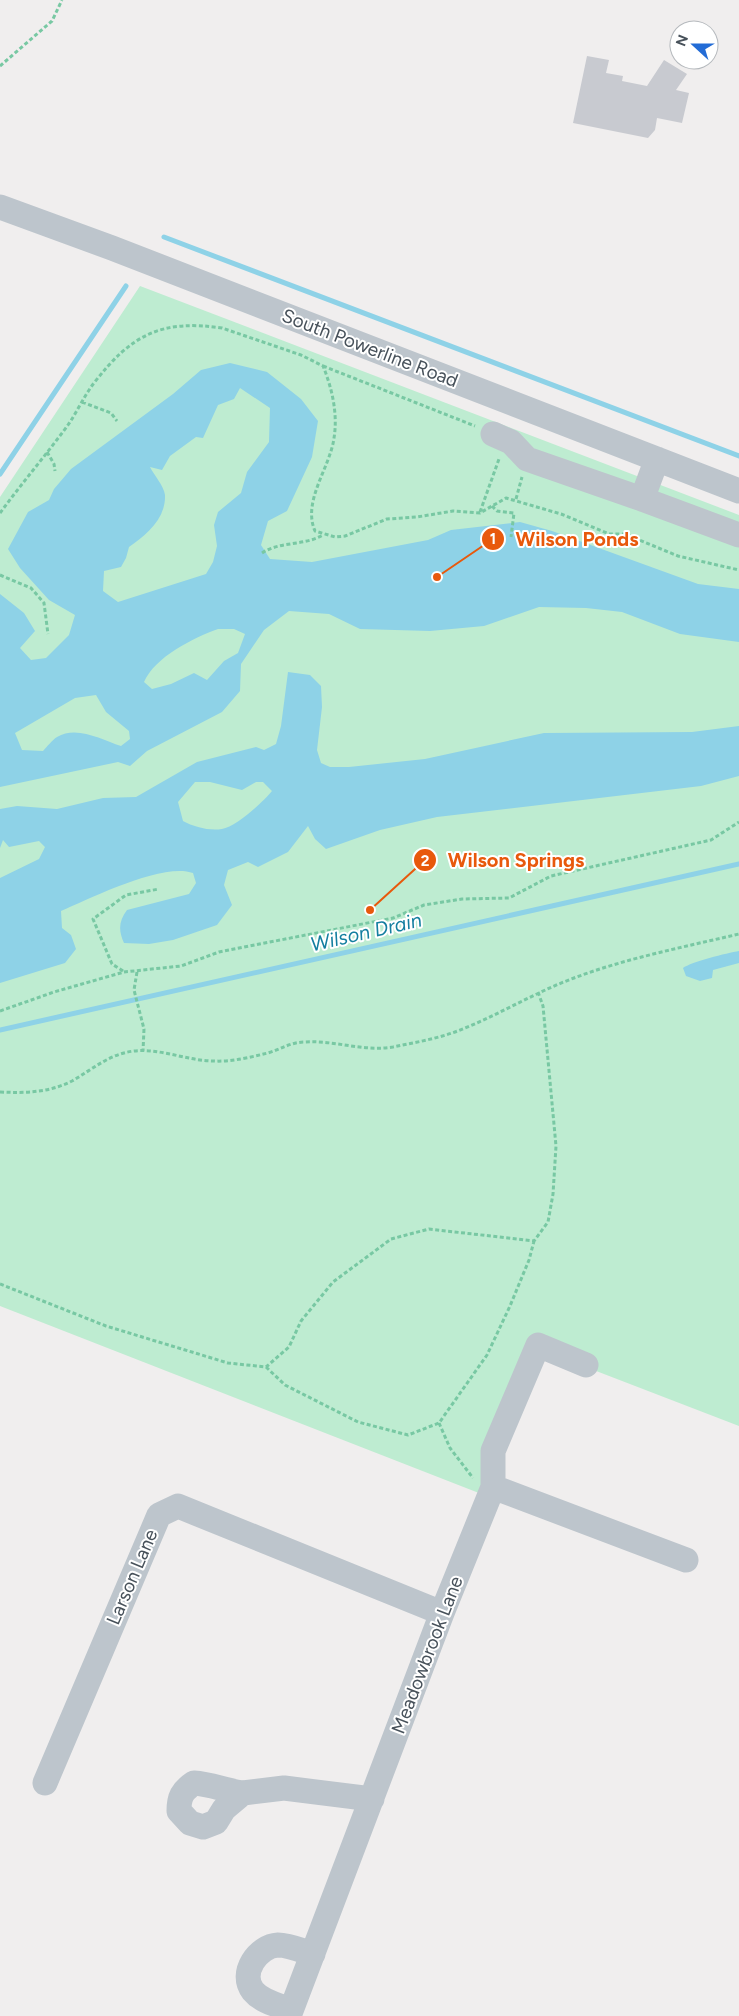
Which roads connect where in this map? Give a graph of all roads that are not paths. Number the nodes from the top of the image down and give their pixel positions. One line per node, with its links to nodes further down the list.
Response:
1 (0, 207): 3 (street, South Powerline Road)
2 (493, 434): 5 (street)
3 (657, 459): 4 (street, South Powerline Road); 5 (street)
4 (739, 491)
5 (642, 499): 6 (street)
6 (739, 535)
7 (586, 1364): 8 (street)
8 (490, 1493): 9 (street); 10 (street, Meadowbrook Lane)
9 (686, 1560)
10 (442, 1613): 11 (street, Larson Lane); 13 (street, Meadowbrook Lane)
11 (45, 1783)
12 (243, 1793): 13 (street)
13 (372, 1799): 14 (street, Meadowbrook Lane)
14 (313, 1954): 15 (street, Meadowbrook Lane); 15 (street)
15 (290, 2013)

